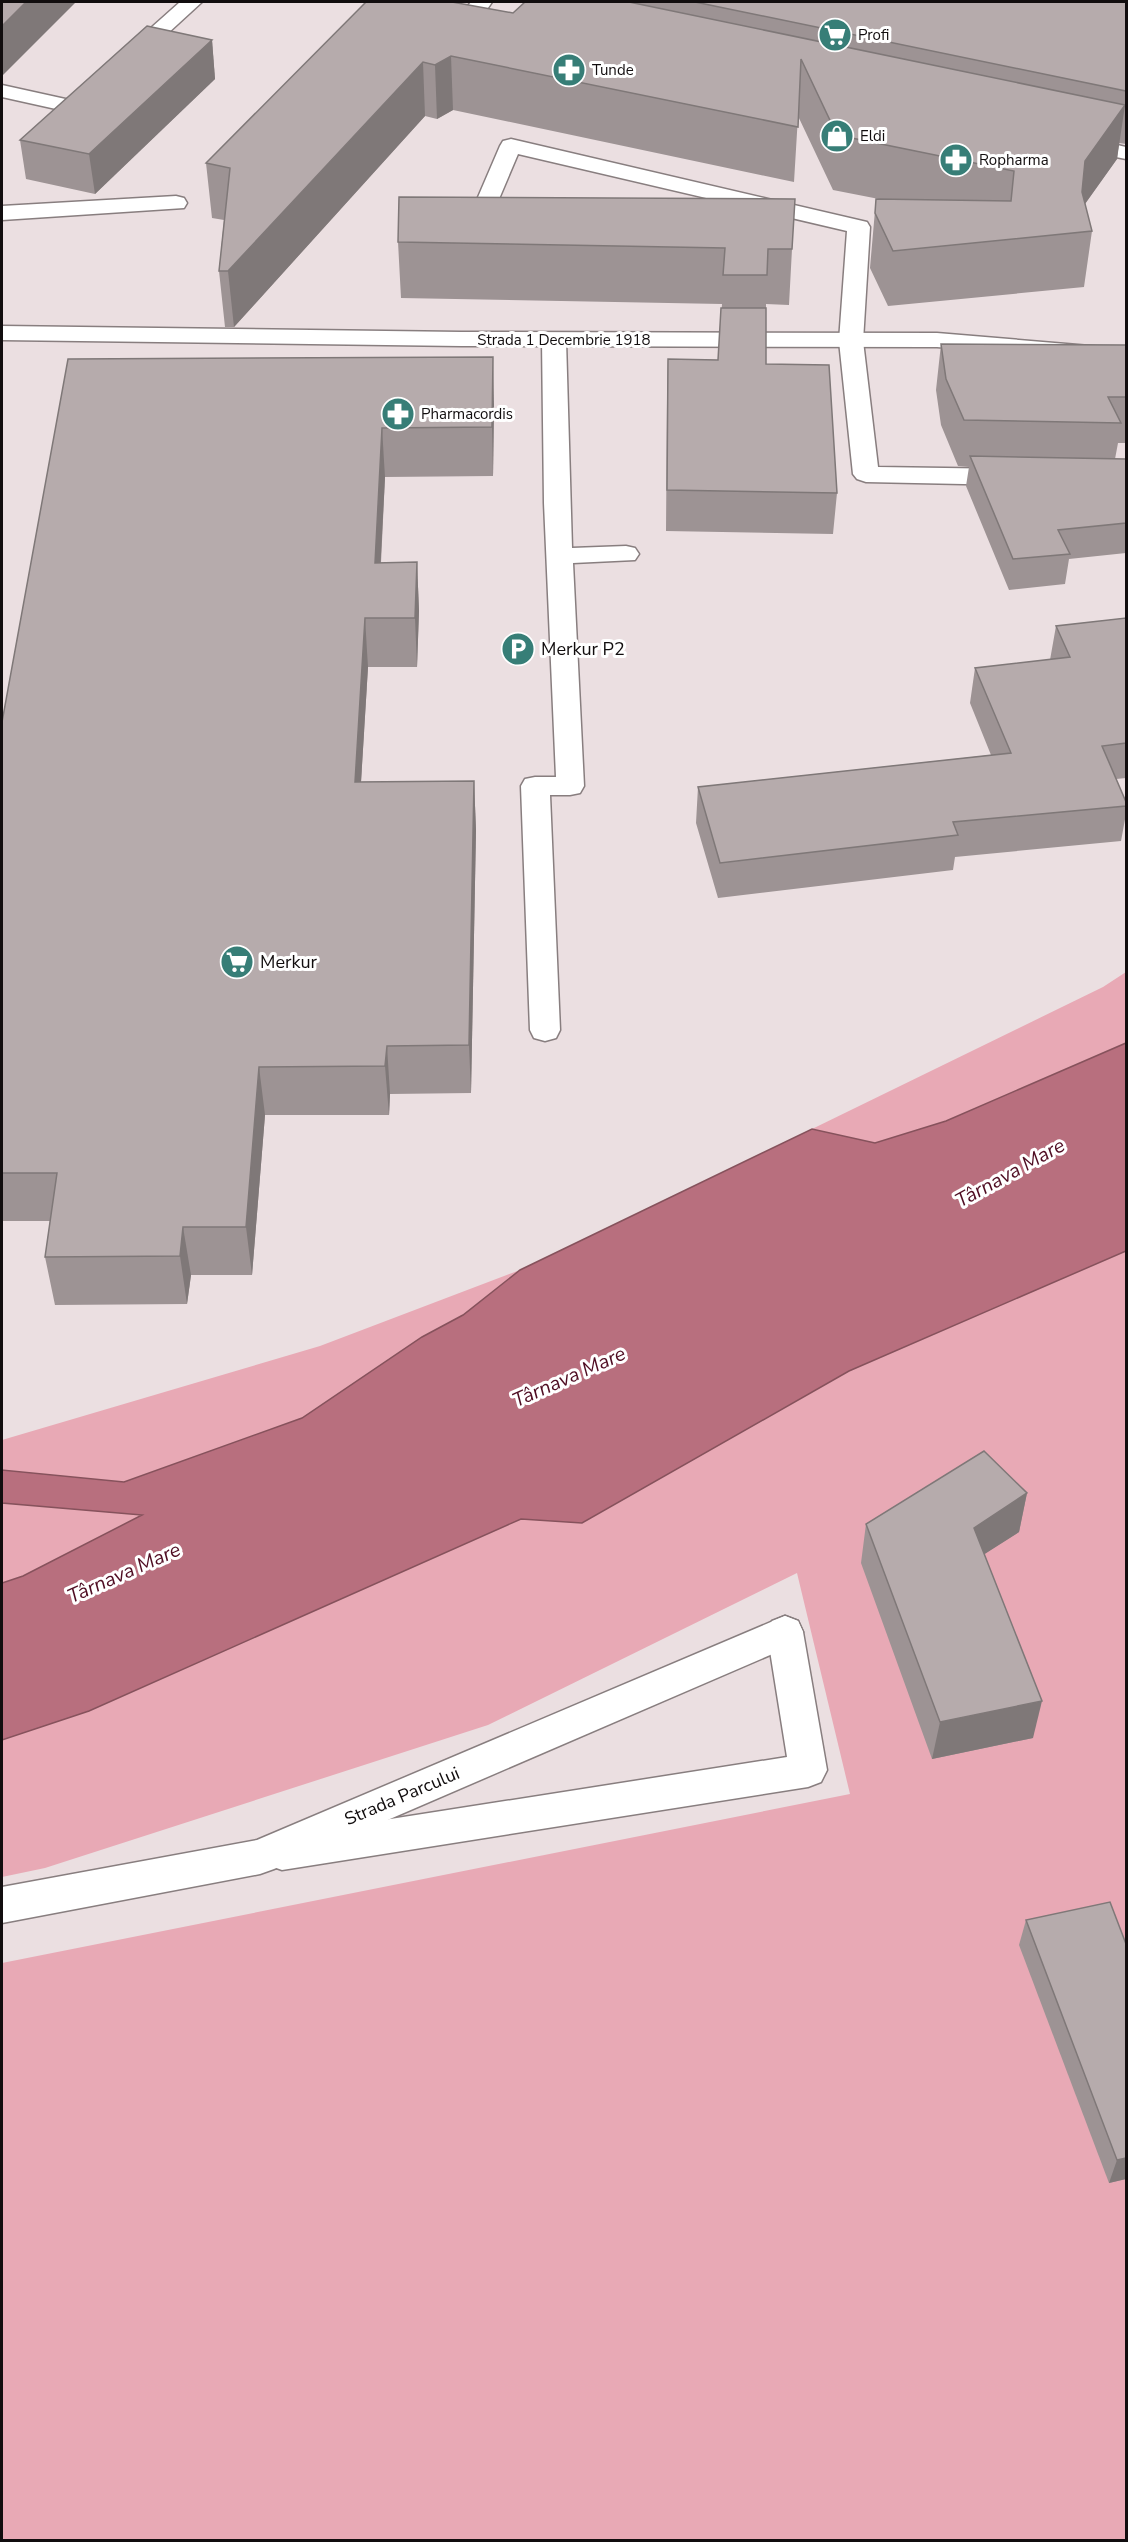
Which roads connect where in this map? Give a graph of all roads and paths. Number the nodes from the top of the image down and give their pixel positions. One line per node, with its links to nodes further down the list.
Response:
1 (192, 2): 2 (main road)
2 (2, 91)
3 (1048, 137): 4 (main road)
4 (1126, 153)
5 (176, 203): 6 (main road)
6 (2, 213)
7 (470, 241): 10 (main road)
8 (2, 333): 9 (main road, Strada 1 Decembrie 1918)
9 (554, 340): 10 (main road, Strada 1 Decembrie 1918); 14 (main road)
10 (851, 341): 11 (main road, Strada 1 Decembrie 1918); 12 (main road)
11 (1126, 356)
12 (1032, 478)
13 (626, 554): 14 (main road)
14 (559, 556): 15 (main road)
15 (545, 1030)
16 (260, 1857): 16 (main road, Strada Parcului); 17 (main road, Strada Parcului)
17 (2, 1905)

